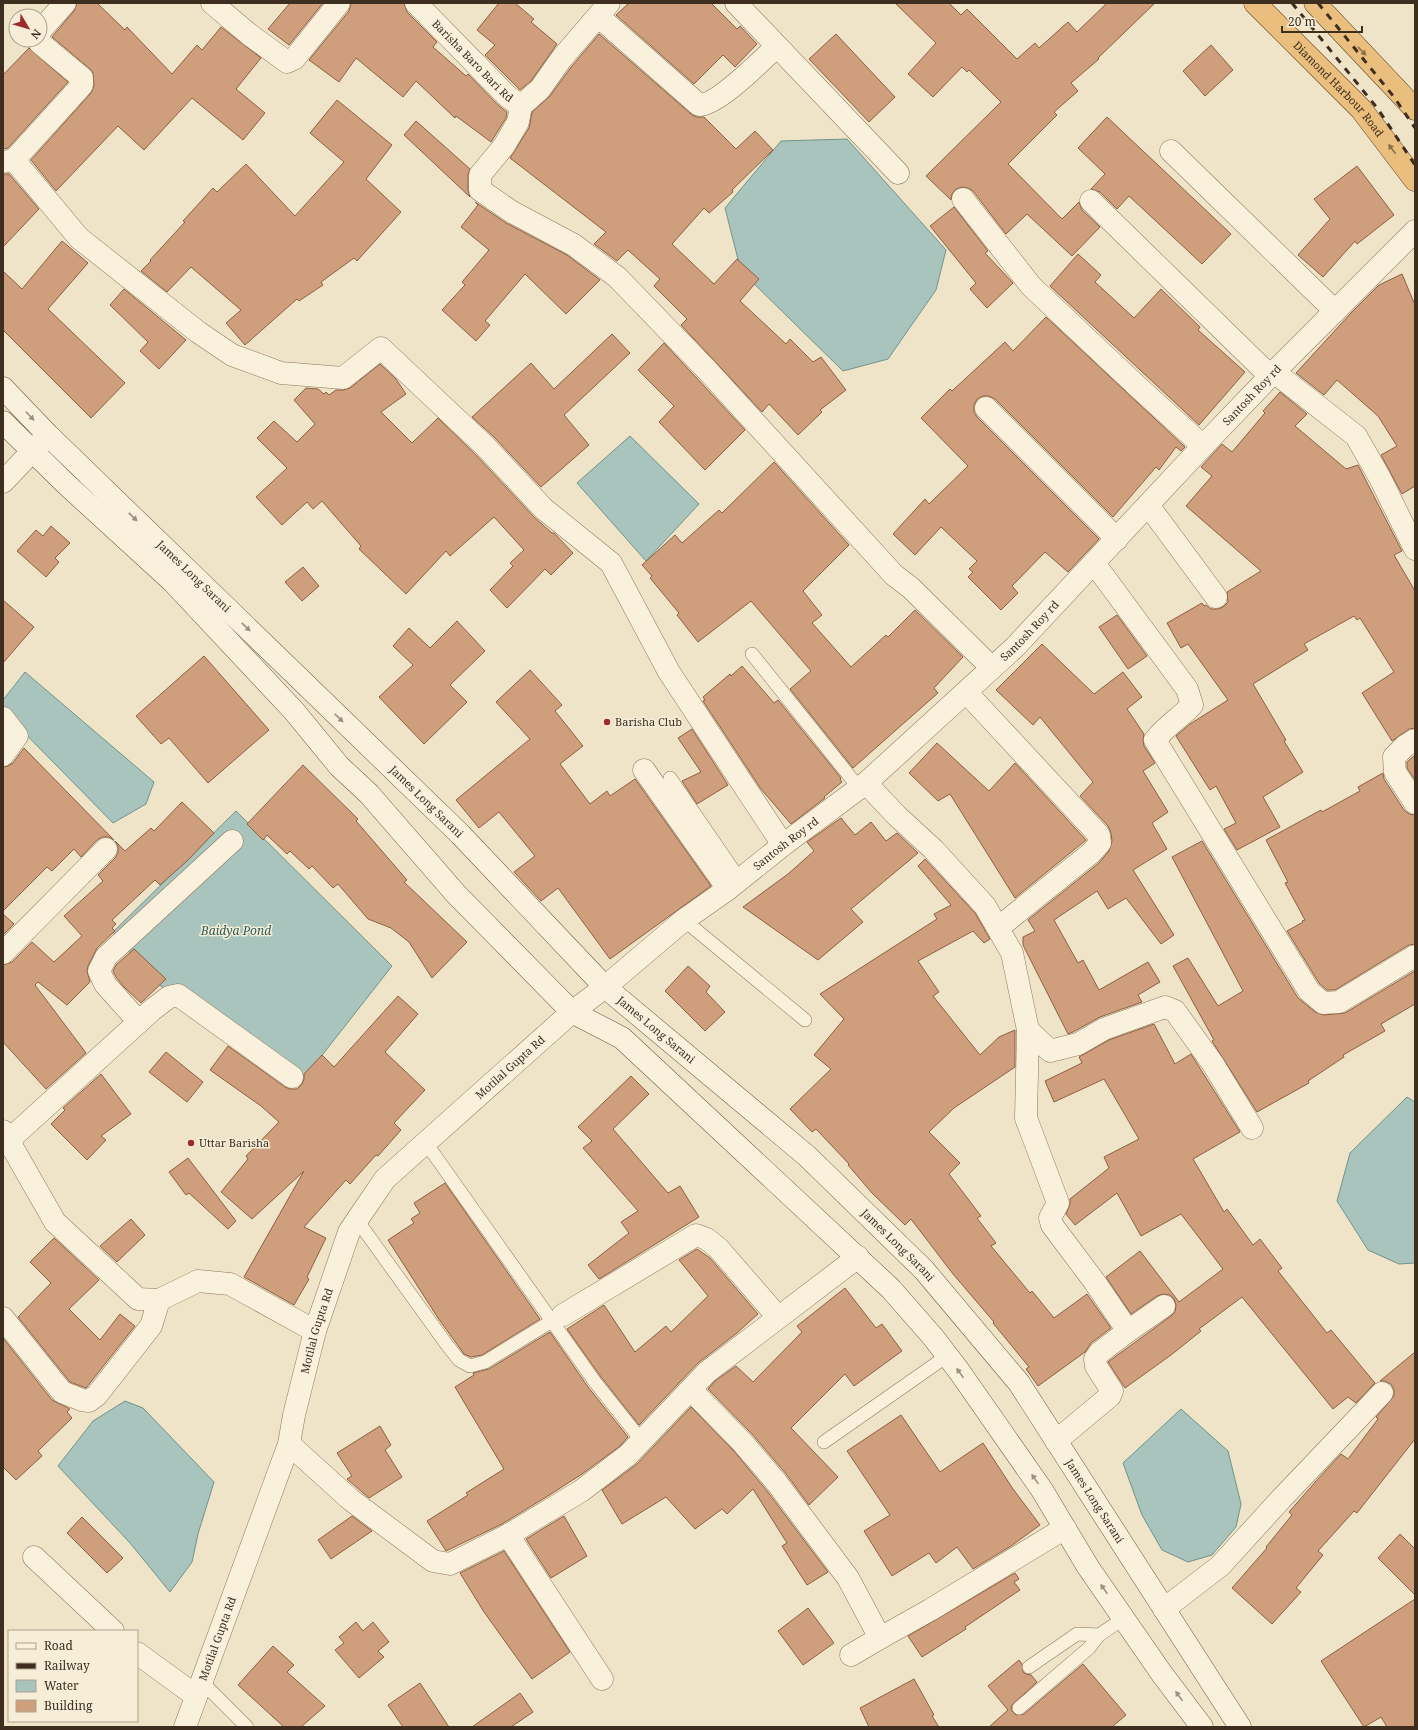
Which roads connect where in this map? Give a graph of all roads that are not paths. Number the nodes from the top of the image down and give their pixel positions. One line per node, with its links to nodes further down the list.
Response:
1 (64, 3): 9 (street)
2 (212, 3): 3 (street)
3 (340, 3)
4 (416, 3): 12 (street, Barisha Baro Bari Rd)
5 (736, 3): 10 (street)
6 (1255, 3): 17 (highway, Diamond Harbour Road, one-way to 6)
7 (1315, 3): 13 (highway, one-way to 13)
8 (603, 9): 10 (street); 12 (street, Barisha Baro Bari Rd)
9 (48, 22)
10 (777, 46): 16 (street)
11 (46, 48): 15 (street)
12 (521, 106): 36 (street)
13 (1415, 109)
14 (1171, 151): 21 (street)
15 (9, 161): 46 (street)
16 (898, 173)
17 (1415, 180)
18 (963, 199): 27 (street)
19 (1091, 201): 22 (street)
20 (1415, 231): 21 (street, Santosh Roy rd)
21 (1335, 311): 22 (street, Santosh Roy rd)
22 (1272, 374): 27 (street, Santosh Roy rd); 32 (street)
23 (3, 388): 26 (street, James Long Sarani, one-way to 26)
24 (986, 408): 31 (street)
25 (3, 422): 26 (street)
26 (40, 442): 28 (street); 30 (street, James Long Sarani)
27 (1203, 446): 29 (street, Santosh Roy rd)
28 (3, 482)
29 (1148, 505): 31 (street, Santosh Roy rd); 34 (street)
30 (110, 510): 53 (street, James Long Sarani, one-way to 53); 54 (street)
31 (1117, 539): 33 (street, Santosh Roy rd)
32 (1415, 549)
33 (1094, 563): 36 (street, Santosh Roy rd); 52 (street)
34 (1216, 597)
35 (752, 654): 43 (lane)
36 (992, 668): 37 (street, Santosh Roy rd)
37 (966, 692): 43 (street, Santosh Roy rd); 50 (street)
38 (3, 718): 40 (street)
39 (1415, 740): 44 (street)
40 (3, 755)
41 (644, 770): 48 (street)
42 (670, 778): 48 (lane)
43 (863, 785): 46 (street, Santosh Roy rd); 50 (street)
44 (1415, 803)
45 (232, 841): 56 (street)
46 (783, 845): 48 (street, Santosh Roy rd)
47 (106, 849): 51 (street)
48 (734, 884): 49 (street, Santosh Roy rd)
49 (684, 920): 53 (street, Santosh Roy rd); 55 (lane)
50 (998, 928): 57 (street)
51 (3, 953)
52 (1415, 956)
53 (605, 987): 54 (street, Motilal Gupta Rd); 75 (street, James Long Sarani)
54 (572, 1012): 61 (street, Motilal Gupta Rd); 63 (street)
55 (806, 1020)
56 (139, 1022): 58 (street); 60 (street)
57 (1028, 1030): 59 (street); 69 (street)
58 (292, 1076)
59 (1252, 1128)
60 (6, 1135): 64 (street)
61 (426, 1143): 62 (street, Motilal Gupta Rd); 68 (lane)
62 (357, 1220): 68 (lane); 70 (street, Motilal Gupta Rd)
63 (858, 1257): 66 (street); 71 (street)
64 (159, 1300): 67 (street); 70 (street)
65 (1164, 1306): 69 (street)
66 (778, 1317): 68 (street); 72 (street)
67 (3, 1318)
68 (557, 1318): 74 (lane)
69 (1128, 1331): 75 (street)
70 (315, 1332): 77 (street, Motilal Gupta Rd)
71 (947, 1356): 76 (lane); 78 (street, one-way to 71)
72 (691, 1390): 74 (street); 85 (street)
73 (1382, 1393): 81 (street)
74 (642, 1441): 79 (street)
75 (1056, 1441): 81 (street, James Long Sarani)
76 (824, 1442)
77 (289, 1444): 79 (street); 90 (street, Motilal Gupta Rd)
78 (1065, 1528): 82 (street, one-way to 78); 85 (street)
79 (508, 1535): 89 (street)
80 (34, 1557): 83 (street)
81 (1164, 1609): 95 (street, James Long Sarani)
82 (1124, 1618): 84 (lane); 94 (street, one-way to 82)
83 (111, 1630)
84 (1099, 1635): 88 (lane); 91 (lane)
85 (880, 1638): 87 (street)
86 (138, 1654): 90 (street)
87 (851, 1654)
88 (1029, 1667)
89 (602, 1679)
90 (199, 1689): 92 (street, Motilal Gupta Rd); 93 (lane)
91 (1019, 1708)
92 (186, 1727)
93 (247, 1727)
94 (1202, 1727)
95 (1240, 1727)

